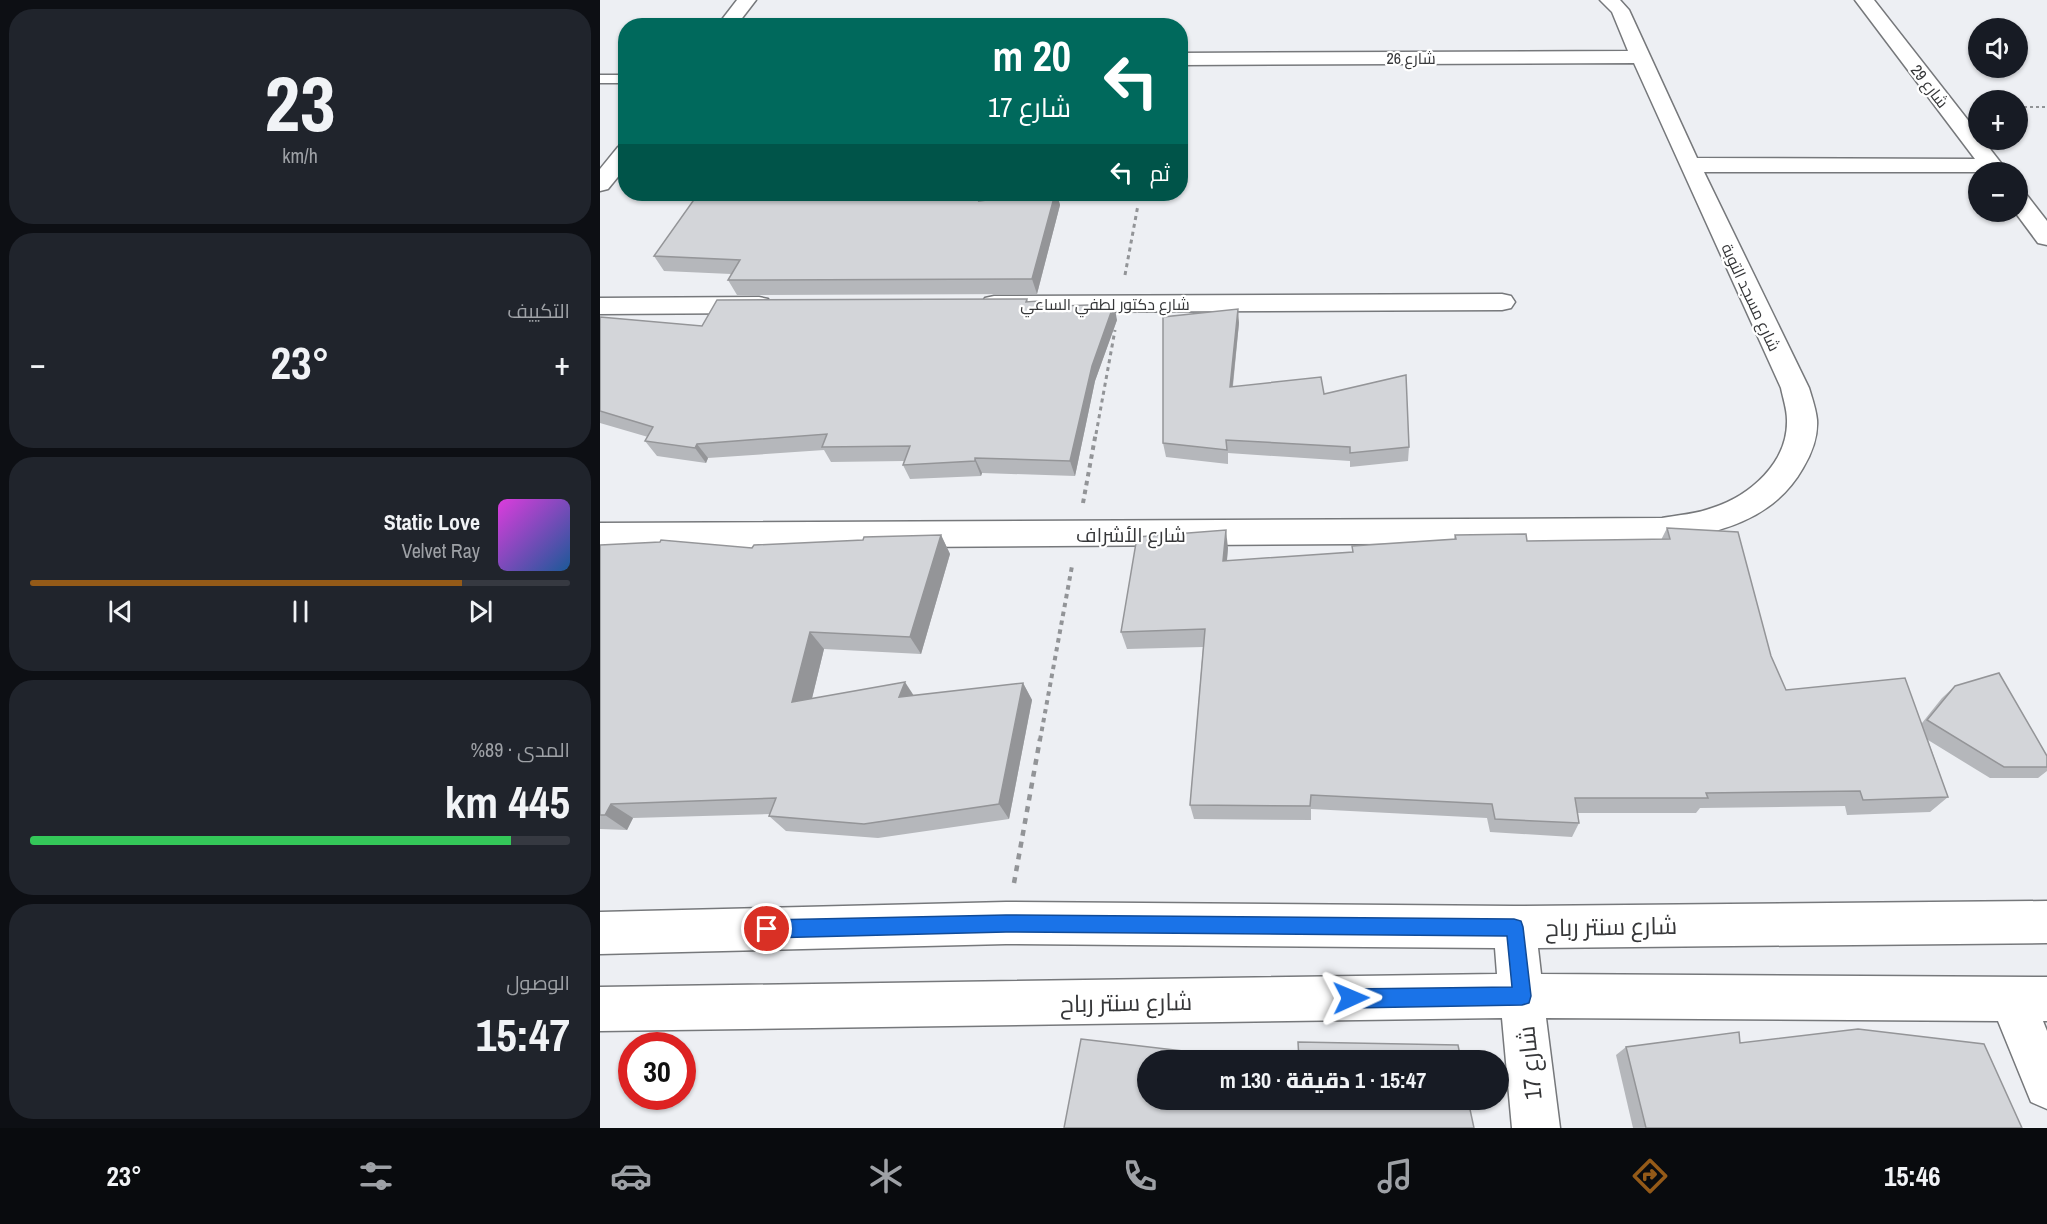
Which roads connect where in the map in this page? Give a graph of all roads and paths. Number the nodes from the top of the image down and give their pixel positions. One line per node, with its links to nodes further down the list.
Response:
1 (747, 0): 4 (street)
2 (1610, 0): 5 (street, شارع مسجد التوبة)
3 (1864, 0): 12 (street, شارع 29)
4 (732, 18)
5 (1642, 57): 6 (street, شارع 26); 13 (street, شارع مسجد التوبة)
6 (1188, 59)
7 (600, 79): 8 (lane)
8 (618, 79)
9 (2028, 107): 10 (path)
10 (2047, 107)
11 (618, 162): 15 (street)
12 (1989, 162)
13 (1689, 165): 14 (street); 22 (street, شارع مسجد التوبة)
14 (1968, 169)
15 (600, 184)
16 (2028, 212): 17 (street)
17 (2047, 238)
18 (1502, 302): 19 (street, شارع دكتور لطفي الساعي)
19 (966, 304)
20 (789, 305): 21 (street)
21 (600, 306)
22 (1662, 530): 23 (street, شارع الأشراف)
23 (600, 536)
24 (2047, 922): 25 (street, شارع سنتر رباح)
25 (1514, 927): 26 (street, شارع سنتر رباح); 27 (street, شارع 17)
26 (600, 933)
27 (1522, 996): 28 (street, شارع سنتر رباح); 29 (street, شارع سنتر رباح); 31 (street, شارع 17)
28 (2029, 999): 30 (street)
29 (600, 1009)
30 (2047, 1086)
31 (1536, 1128)

